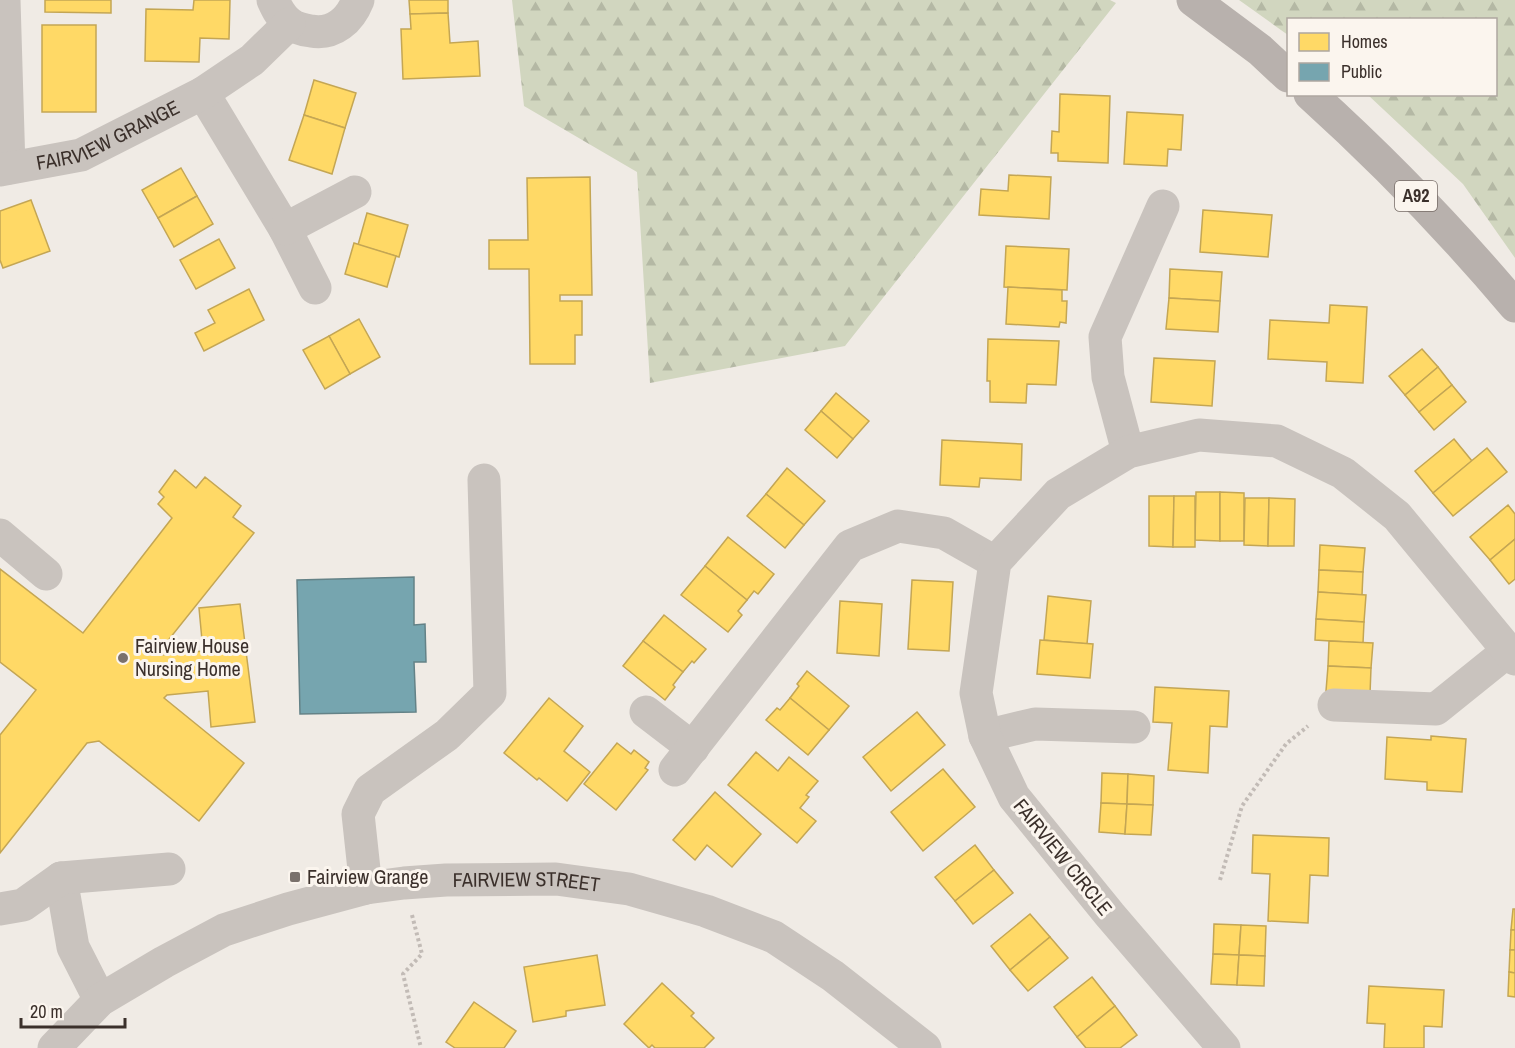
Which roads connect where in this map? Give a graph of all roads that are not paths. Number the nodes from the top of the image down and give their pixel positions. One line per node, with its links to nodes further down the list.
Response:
1 (4, 0): 8 (street, FAIRVIEW GRANGE)
2 (358, 0): 4 (street, FAIRVIEW GRANGE)
3 (1193, 0): 5 (main road)
4 (281, 12): 6 (street, FAIRVIEW GRANGE)
5 (1287, 75)
6 (203, 93): 8 (street, FAIRVIEW GRANGE); 11 (street, FAIRVIEW GRANGE)
7 (1312, 96): 13 (main road, A92)
8 (4, 169)
9 (355, 192): 11 (street)
10 (1163, 206): 14 (street)
11 (285, 229): 12 (street, FAIRVIEW GRANGE)
12 (315, 288)
13 (1515, 306)
14 (1128, 452): 17 (street); 19 (street)
15 (484, 480): 26 (street)
16 (0, 535): 18 (street)
17 (996, 562): 21 (street); 23 (street, FAIRVIEW CIRCLE)
18 (46, 574)
19 (1512, 655): 20 (street)
20 (1334, 705)
21 (646, 712)
22 (1134, 727): 23 (street)
23 (985, 736): 31 (street, FAIRVIEW CIRCLE)
24 (169, 869): 25 (street)
25 (61, 878): 27 (street); 28 (street)
26 (366, 888): 28 (street, FAIRVIEW STREET); 30 (street, FAIRVIEW STREET)
27 (0, 909)
28 (100, 999): 29 (street, FAIRVIEW STREET)
29 (54, 1048)
30 (925, 1048)
31 (1224, 1048)

